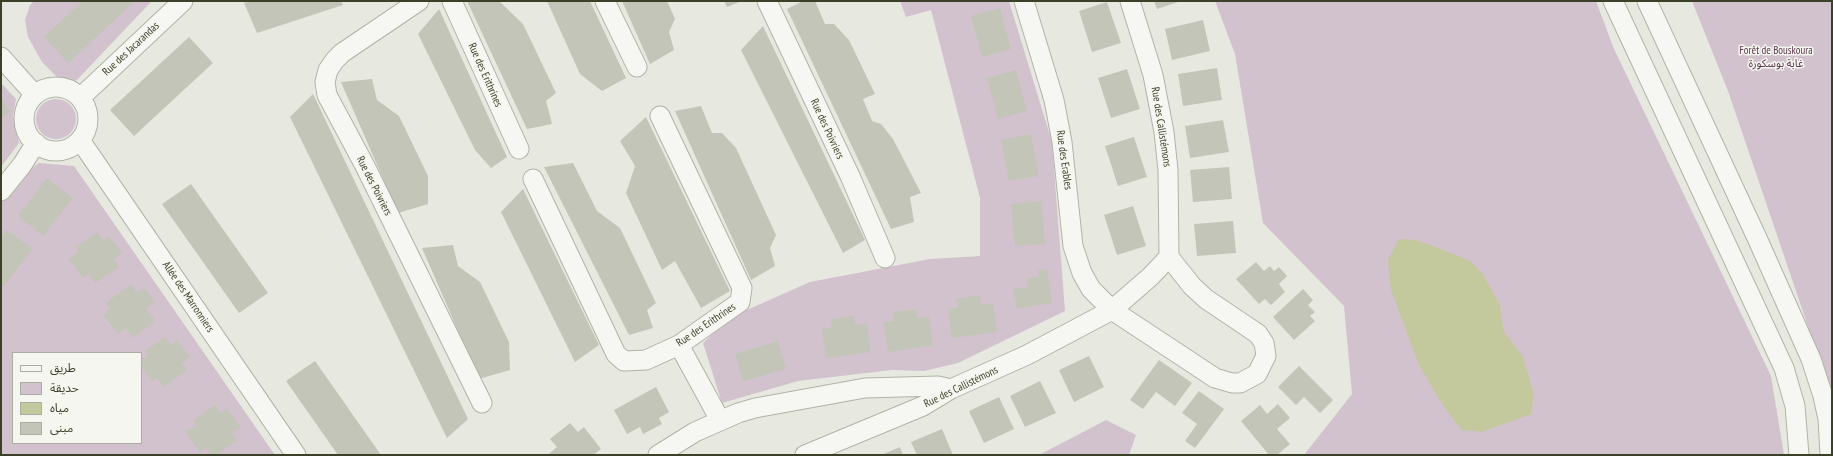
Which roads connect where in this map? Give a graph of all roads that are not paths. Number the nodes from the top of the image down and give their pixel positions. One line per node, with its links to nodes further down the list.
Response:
1 (183, 1): 13 (street, Rue des Jacarandas)
2 (419, 1): 25 (street, Rue des Poivriers)
3 (452, 1): 17 (street, Rue des Erithrines)
4 (605, 1): 11 (street)
5 (767, 1): 21 (street, Rue des Poivriers)
6 (1024, 1): 22 (street, Rue des Erables)
7 (1130, 1): 20 (street, Rue des Callistémons)
8 (1613, 1): 30 (street)
9 (1647, 1): 31 (street)
10 (1, 57): 12 (street)
11 (637, 67)
12 (35, 95): 13 (street); 16 (street)
13 (80, 98): 15 (street)
14 (660, 116): 23 (street, Rue des Erithrines)
15 (80, 140): 16 (street); 27 (street, Allée des Marronniers)
16 (36, 143): 19 (street)
17 (519, 149)
18 (533, 179): 23 (street, Rue des Erithrines)
19 (1, 191)
20 (1168, 257): 22 (street, Rue des Callistémons); 22 (street)
21 (885, 258)
22 (1112, 310): 24 (street, Rue des Callistémons)
23 (679, 345): 26 (street)
24 (951, 389): 26 (street); 29 (street, Rue des Callistémons)
25 (482, 403)
26 (720, 420): 28 (street)
27 (296, 455)
28 (658, 455)
29 (805, 455)
30 (1799, 455)
31 (1830, 455)

